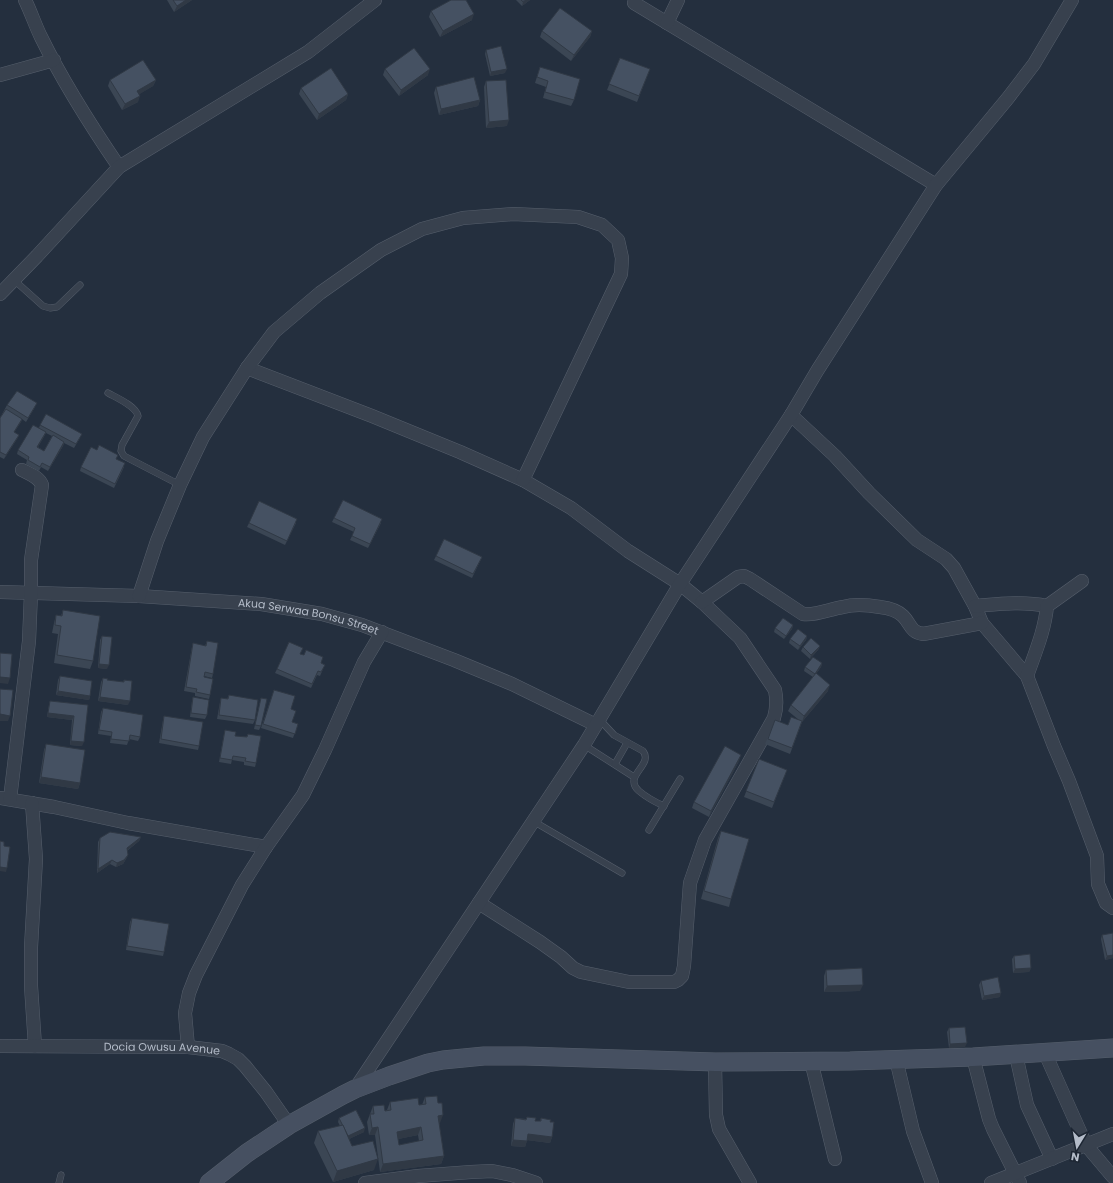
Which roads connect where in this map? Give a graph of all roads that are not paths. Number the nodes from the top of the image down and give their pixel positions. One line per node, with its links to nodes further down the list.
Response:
1 (26, 0): 7 (street)
2 (374, 0): 9 (street)
3 (678, 0): 6 (street)
4 (1072, 0): 10 (street)
5 (634, 3): 6 (street)
6 (667, 23): 10 (street)
7 (54, 60): 8 (street); 9 (street)
8 (0, 75)
9 (119, 167): 11 (street)
10 (936, 185): 16 (street)
11 (14, 280): 12 (lane); 13 (street)
12 (80, 285)
13 (0, 294)
14 (247, 368): 18 (street); 18 (street); 19 (street)
15 (108, 393): 19 (lane)
16 (791, 415): 21 (street); 26 (street)
17 (22, 470): 23 (street)
18 (523, 480): 21 (street)
19 (180, 485): 24 (street)
20 (1082, 581): 27 (street)
21 (680, 584): 25 (street); 31 (street)
22 (0, 592): 23 (street, Akua Serwaa Bonsu Street)
23 (31, 593): 24 (street, Akua Serwaa Bonsu Street); 37 (street)
24 (139, 596): 29 (street, Akua Serwaa Bonsu Street)
25 (702, 602): 28 (street); 44 (street)
26 (975, 606): 27 (street); 28 (street)
27 (1047, 606): 30 (street)
28 (982, 623): 30 (street)
29 (382, 632): 31 (street, Akua Serwaa Bonsu Street); 42 (street)
30 (1027, 676): 45 (street)
31 (598, 722): 32 (lane); 33 (street)
32 (627, 742): 34 (lane); 35 (lane)
33 (584, 745): 34 (lane); 40 (street)
34 (615, 764): 35 (lane)
35 (634, 777): 39 (lane)
36 (680, 779): 39 (lane)
37 (5, 799): 38 (street)
38 (32, 803): 42 (street); 47 (street)
39 (664, 806): 41 (lane)
40 (533, 821): 43 (lane); 44 (street)
41 (650, 830)
42 (266, 847): 48 (street)
43 (622, 873)
44 (479, 903): 56 (street)
45 (1113, 908)
46 (0, 1046): 47 (street, Docia Owusu Avenue)
47 (35, 1046): 48 (street, Docia Owusu Avenue)
48 (188, 1047): 57 (street, Docia Owusu Avenue)
49 (1113, 1048): 50 (street)
50 (1045, 1053): 51 (street); 59 (street)
51 (1016, 1055): 52 (street); 61 (street)
52 (973, 1057): 53 (street); 65 (street)
53 (896, 1059): 54 (street); 71 (street)
54 (811, 1061): 55 (street); 60 (street)
55 (715, 1062): 56 (street); 70 (street)
56 (355, 1089): 57 (street)
57 (289, 1125): 67 (street)
58 (1113, 1134): 59 (street)
59 (1086, 1145): 61 (street); 63 (street)
60 (834, 1159)
61 (1052, 1159): 65 (street)
62 (61, 1176): 66 (lane)
63 (1113, 1177)
64 (457, 1178): 68 (street); 69 (street)
65 (1018, 1178): 72 (street)
66 (59, 1183)
67 (209, 1183)
68 (365, 1183)
69 (536, 1183)
70 (750, 1183)
71 (932, 1183)
72 (991, 1183)

